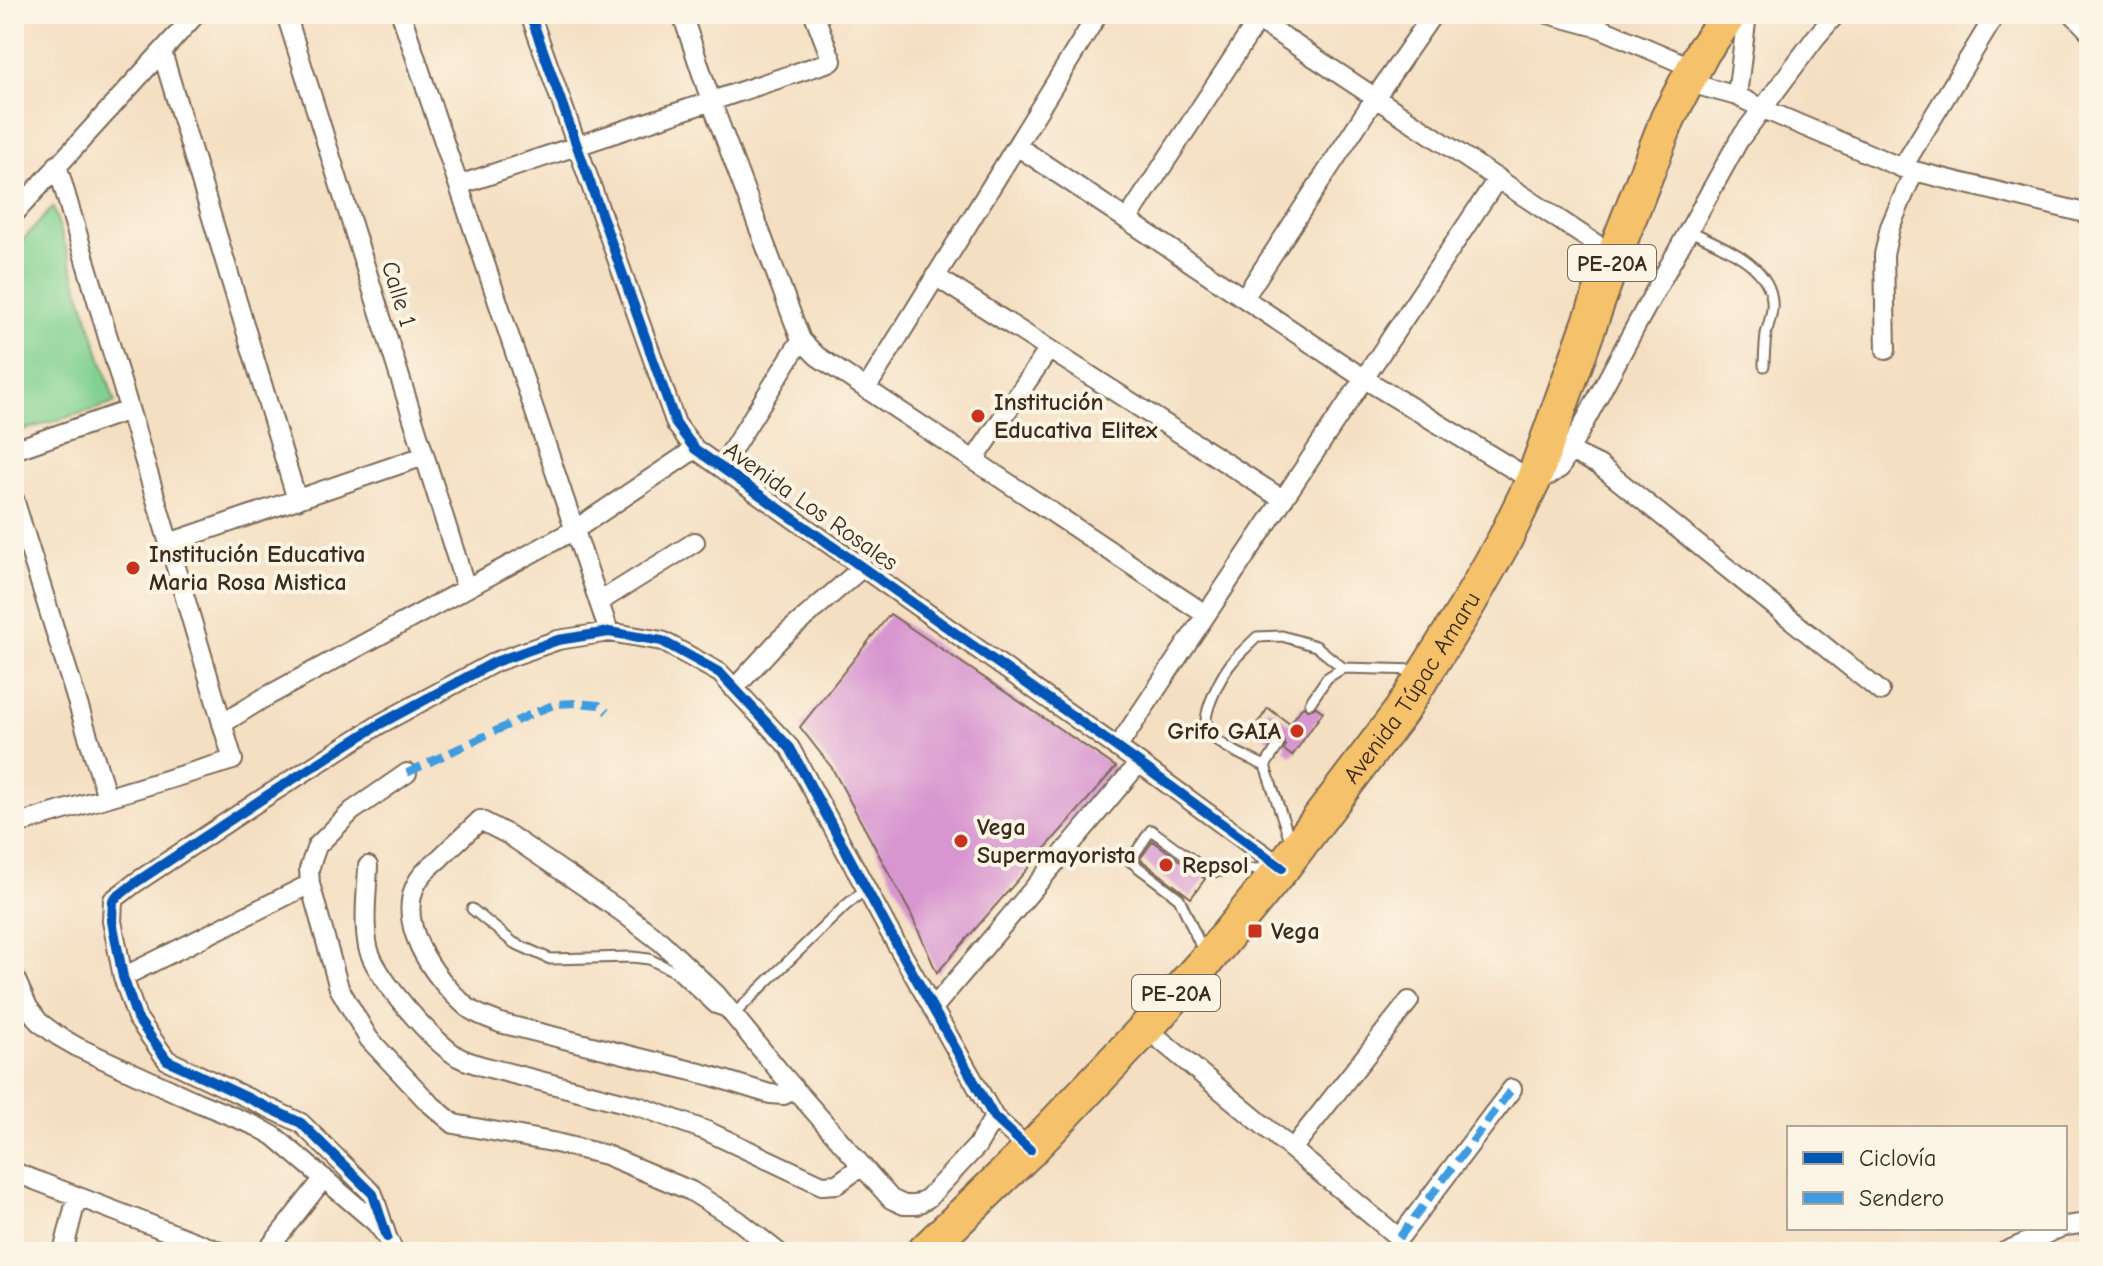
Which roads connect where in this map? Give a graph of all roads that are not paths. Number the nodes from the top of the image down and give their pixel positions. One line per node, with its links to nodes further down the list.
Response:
1 (196, 14): 17 (street)
2 (286, 14): 46 (street, Calle 1)
3 (401, 14): 28 (street)
4 (530, 14): 23 (street, Avenida Los Rosales)
5 (682, 14): 21 (street)
6 (814, 14): 21 (street)
7 (1098, 14): 24 (street)
8 (1433, 14): 20 (street)
9 (1548, 14): 18 (street)
10 (1730, 14): 18 (highway, Avenida Túpac Amaru / PE-20A)
11 (1747, 14): 19 (street)
12 (1836, 14): 22 (street)
13 (1996, 14): 26 (street)
14 (2073, 14): 16 (street)
15 (1257, 16): 20 (street); 31 (street)
16 (2089, 31)
17 (162, 52): 25 (street); 52 (street)
18 (1690, 75): 19 (street); 33 (highway, Avenida Túpac Amaru / PE-20A)
19 (1737, 96): 22 (street)
20 (1375, 98): 27 (street); 35 (street)
21 (711, 101): 23 (street); 36 (street)
22 (1761, 108): 26 (street); 32 (street)
23 (576, 146): 28 (street); 43 (street, Avenida Los Rosales)
24 (1017, 146): 31 (street); 34 (street)
25 (57, 165): 29 (street); 42 (street)
26 (1908, 170): 30 (street); 38 (street)
27 (1498, 178): 33 (street); 40 (street)
28 (459, 185): 53 (street)
29 (14, 214)
30 (2089, 214)
31 (1127, 220): 35 (street)
32 (1690, 231): 39 (lane); 45 (street)
33 (1614, 256): 49 (highway, Avenida Túpac Amaru / PE-20A)
34 (935, 276): 37 (street); 41 (street)
35 (1244, 298): 40 (street)
36 (801, 340): 41 (street); 48 (street)
37 (1049, 349): 47 (street); 51 (street)
38 (1886, 350)
39 (1764, 366)
40 (1363, 378): 49 (street); 51 (street)
41 (866, 389): 47 (street)
42 (129, 410): 44 (street); 55 (street)
43 (695, 449): 48 (street, Avenida Los Rosales); 53 (street)
44 (14, 450)
45 (1570, 451): 49 (street); 64 (street)
46 (424, 456): 52 (street); 57 (street, Calle 1)
47 (974, 460): 59 (street)
48 (722, 466): 56 (street, Avenida Los Rosales)
49 (1533, 481): 62 (highway, Avenida Túpac Amaru / PE-20A)
50 (14, 499): 72 (street)
51 (1282, 499): 59 (street)
52 (297, 500): 55 (street)
53 (576, 529): 57 (street); 58 (street)
54 (695, 542): 58 (street)
55 (169, 543): 66 (street)
56 (863, 567): 63 (street); 68 (street, Avenida Los Rosales)
57 (466, 588): 66 (street)
58 (599, 602): 60 (street)
59 (1205, 614): 68 (street)
60 (609, 632): 63 (street); 81 (street)
61 (1343, 668): 62 (lane); 65 (lane); 70 (lane)
62 (1426, 670): 74 (highway, Avenida Túpac Amaru / PE-20A)
63 (734, 689): 77 (street)
64 (1880, 691)
65 (1310, 703)
66 (222, 724): 72 (street)
67 (1278, 746): 70 (lane)
68 (1117, 748): 69 (street, Avenida Los Rosales)
69 (1139, 763): 74 (street, Avenida Los Rosales); 83 (street)
70 (1265, 766): 74 (lane)
71 (407, 773): 76 (street)
72 (107, 797): 73 (street)
73 (14, 825)
74 (1288, 860): 79 (highway, Avenida Túpac Amaru / PE-20A); 79 (lane)
75 (368, 866): 91 (street)
76 (310, 884): 81 (street); 102 (street)
77 (866, 889): 83 (street); 84 (lane)
78 (472, 909): 84 (lane)
79 (1207, 959): 85 (highway, Avenida Túpac Amaru / PE-20A)
80 (14, 976): 93 (street)
81 (123, 977): 98 (street)
82 (1409, 1001): 89 (street)
83 (934, 1007): 88 (street)
84 (730, 1012): 86 (street); 86 (street)
85 (1146, 1028): 89 (street); 90 (highway, Avenida Túpac Amaru / PE-20A)
86 (793, 1088): 91 (street)
87 (1512, 1089): 89 (street)
88 (994, 1117): 90 (street); 91 (street)
89 (1292, 1149)
90 (1030, 1150): 103 (highway, Avenida Túpac Amaru / PE-20A)
91 (862, 1166)
92 (14, 1172): 94 (street)
93 (324, 1178): 98 (street); 101 (street)
94 (77, 1197): 99 (street); 100 (street)
95 (2089, 1223): 96 (street)
96 (2067, 1226)
97 (2055, 1230): 104 (street)
98 (390, 1245)
99 (63, 1252)
100 (221, 1252)
101 (266, 1252)
102 (778, 1252)
103 (924, 1252)
104 (2004, 1252)

